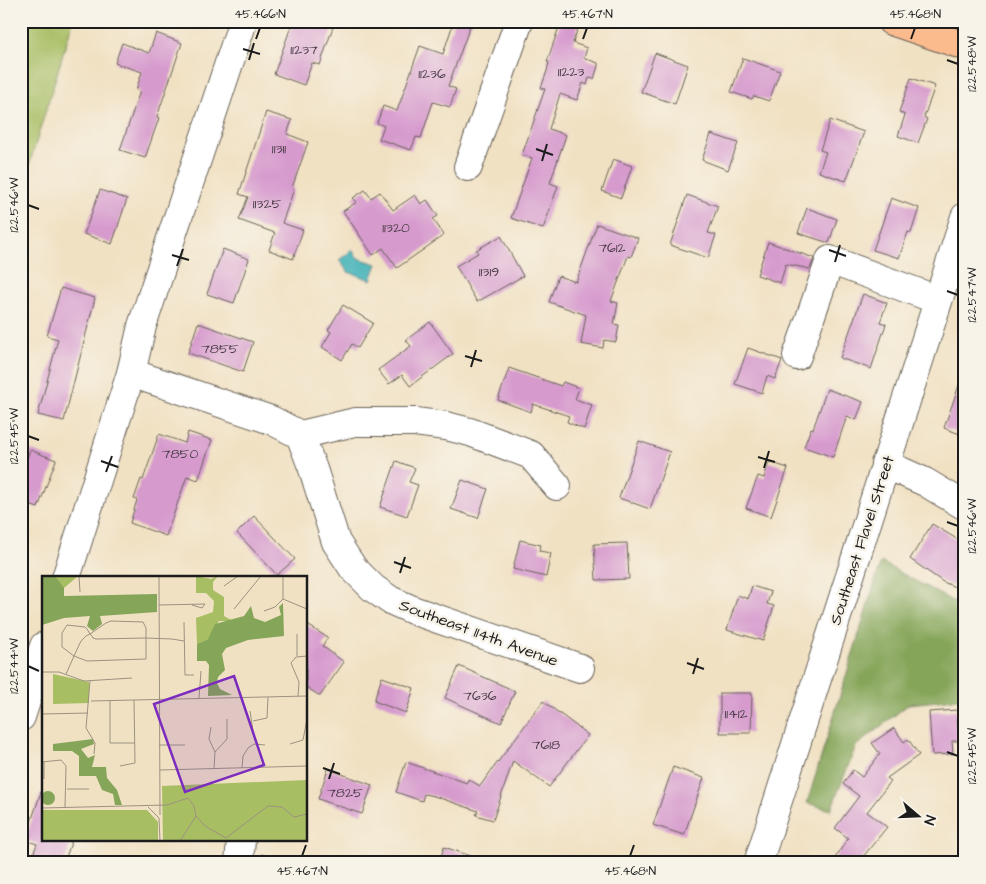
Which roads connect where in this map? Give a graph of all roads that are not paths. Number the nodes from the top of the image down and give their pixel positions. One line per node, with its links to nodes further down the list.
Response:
1 (243, 21): 9 (street)
2 (519, 21): 5 (street)
3 (891, 21): 4 (main road)
4 (965, 46)
5 (468, 167)
6 (965, 217): 7 (street, Southeast Flavel Street)
7 (938, 300): 8 (street); 11 (street, Southeast Flavel Street)
8 (797, 356)
9 (131, 373): 10 (street); 14 (street)
10 (300, 435): 12 (street); 16 (street, Southeast 114th Avenue)
11 (885, 464): 13 (street); 20 (street, Southeast Flavel Street)
12 (556, 486)
13 (965, 506)
14 (67, 576)
15 (42, 654): 17 (street)
16 (580, 668)
17 (21, 717)
18 (241, 842): 19 (street)
19 (240, 863)
20 (758, 863)

